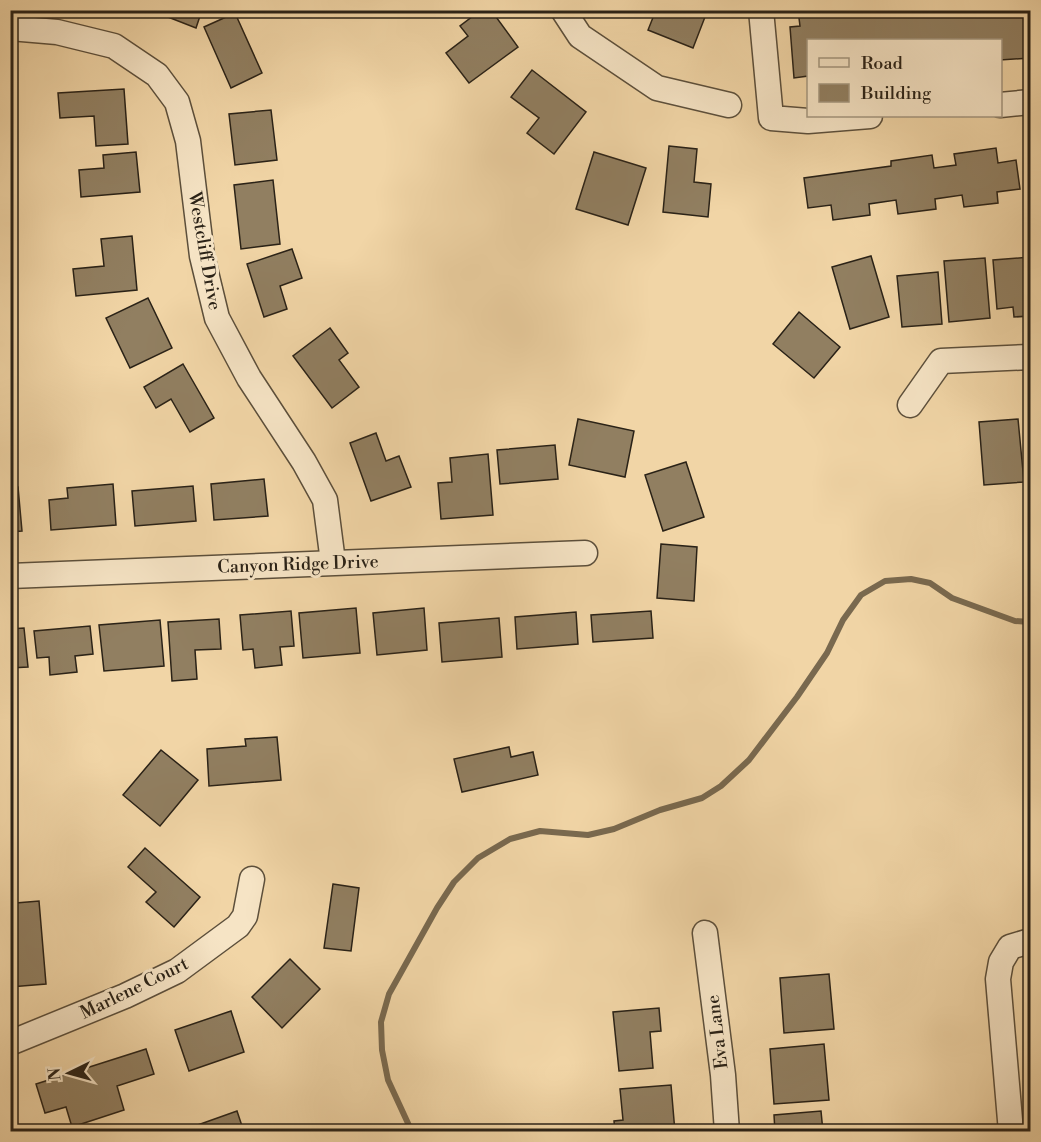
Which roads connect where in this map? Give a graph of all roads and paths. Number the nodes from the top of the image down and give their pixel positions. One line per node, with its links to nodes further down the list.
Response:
1 (563, 10): 5 (street)
2 (761, 10): 7 (street)
3 (10, 28): 11 (street, Westcliff Drive)
4 (1030, 102): 6 (street)
5 (729, 105)
6 (1002, 105)
7 (858, 117)
8 (1030, 357): 9 (street)
9 (910, 405)
10 (585, 553): 11 (street, Canyon Ridge Drive)
11 (333, 562): 12 (street, Canyon Ridge Drive)
12 (10, 576)
13 (252, 879): 16 (street, Marlene Court)
14 (705, 933): 17 (street, Eva Lane)
15 (1030, 941): 18 (street)
16 (10, 1043)
17 (727, 1131)
18 (1011, 1131)

